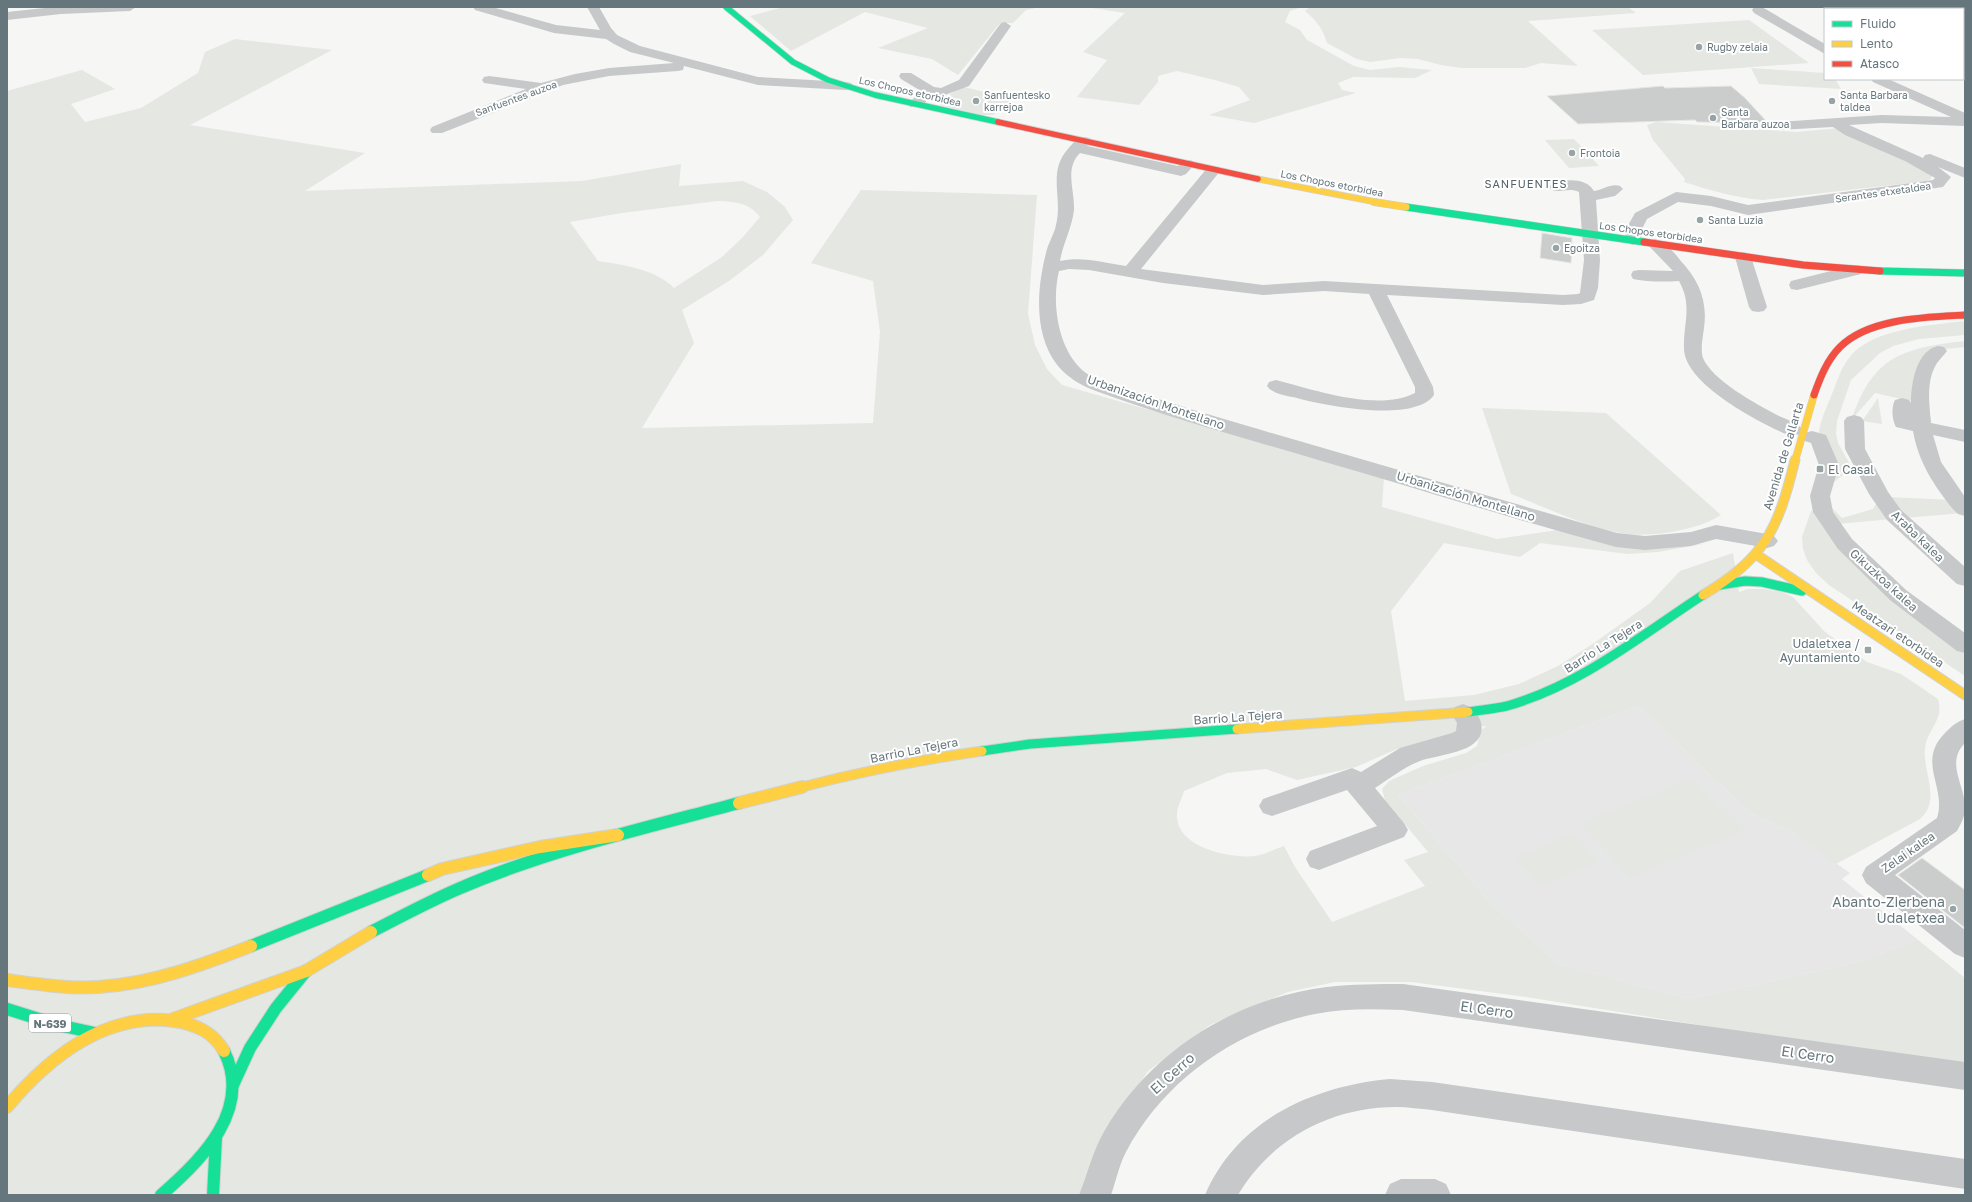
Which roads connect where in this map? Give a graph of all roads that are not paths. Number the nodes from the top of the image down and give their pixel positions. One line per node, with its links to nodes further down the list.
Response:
1 (130, 7): 6 (street)
2 (479, 7): 8 (street)
3 (593, 7): 8 (street)
4 (726, 7): 14 (main road, Los Chopos etorbidea)
5 (1758, 10): 9 (street)
6 (7, 16)
7 (1005, 26): 16 (street)
8 (609, 36): 10 (street)
9 (1824, 49)
10 (693, 63): 14 (street); 15 (street, Sanfuentes auzoa)
11 (906, 76): 16 (street)
12 (490, 80): 15 (street)
13 (1880, 80): 18 (street)
14 (846, 86): 17 (main road, Los Chopos etorbidea)
15 (541, 87): 22 (street, Sanfuentes auzoa)
16 (930, 90): 17 (street)
17 (915, 104): 23 (main road, Los Chopos etorbidea)
18 (1965, 118)
19 (1965, 122): 20 (street)
20 (1842, 123): 21 (street); 26 (street); 31 (street, Serantes etxetaldea)
21 (1778, 126)
22 (437, 130)
23 (1080, 145): 24 (street); 34 (street, Urbanización Montellano)
24 (1188, 164): 25 (main road, Los Chopos etorbidea)
25 (1213, 170): 30 (main road, Los Chopos etorbidea); 36 (street)
26 (1965, 173)
27 (1557, 187): 29 (street)
28 (1614, 189): 29 (street)
29 (1587, 197): 30 (street)
30 (1592, 235): 31 (main road, Los Chopos etorbidea); 41 (street)
31 (1633, 240): 32 (main road, Los Chopos etorbidea)
32 (1655, 244): 33 (main road, Los Chopos etorbidea); 39 (street)
33 (1743, 256): 35 (main road, Los Chopos etorbidea); 42 (street)
34 (1051, 268): 36 (street); 51 (street, Urbanización Montellano)
35 (1855, 270): 37 (main road, Los Chopos etorbidea); 40 (street)
36 (1132, 271): 41 (street)
37 (1965, 273)
38 (1639, 275): 39 (street)
39 (1685, 275): 56 (street, Gikuzkoa kalea)
40 (1797, 285)
41 (1375, 288): 45 (street)
42 (1758, 307)
43 (1965, 315): 51 (main road, Avenida de Gallarta)
44 (1938, 351): 48 (street)
45 (1276, 386)
46 (1902, 404): 48 (street)
47 (1854, 421): 53 (street, Araba kalea)
48 (1922, 426): 49 (street); 50 (street)
49 (1965, 436)
50 (1965, 509)
51 (1766, 548): 54 (main road, Barrio La Tejera); 55 (main road, Meatzari etorbidea)
52 (1798, 571): 55 (main road, Meatzari etorbidea)
53 (1965, 579)
54 (1715, 586): 55 (main road, Meatzari etorbidea); 58 (main road, Barrio La Tejera)
55 (1817, 594): 57 (main road, Meatzari etorbidea)
56 (1965, 645)
57 (1965, 694)
58 (1463, 713): 60 (street); 62 (main road, Barrio La Tejera)
59 (1965, 728): 64 (street, Zelai kalea)
60 (1359, 786): 61 (street); 63 (street)
61 (1272, 806)
62 (618, 835): 65 (main road); 66 (main road)
63 (1319, 859)
64 (1965, 946)
65 (306, 971): 68 (main road); 71 (main road)
66 (7, 980)
67 (7, 1009): 69 (main road, N-639)
68 (173, 1019): 69 (main road); 71 (main road)
69 (95, 1033): 72 (main road)
70 (1965, 1076): 77 (street, El Cerro)
71 (234, 1085): 73 (main road)
72 (7, 1107)
73 (216, 1138): 75 (main road); 76 (main road)
74 (1965, 1174): 78 (street)
75 (161, 1195)
76 (213, 1195)
77 (1095, 1195)
78 (1221, 1195)
79 (1401, 1195): 80 (street)
80 (1435, 1195)

